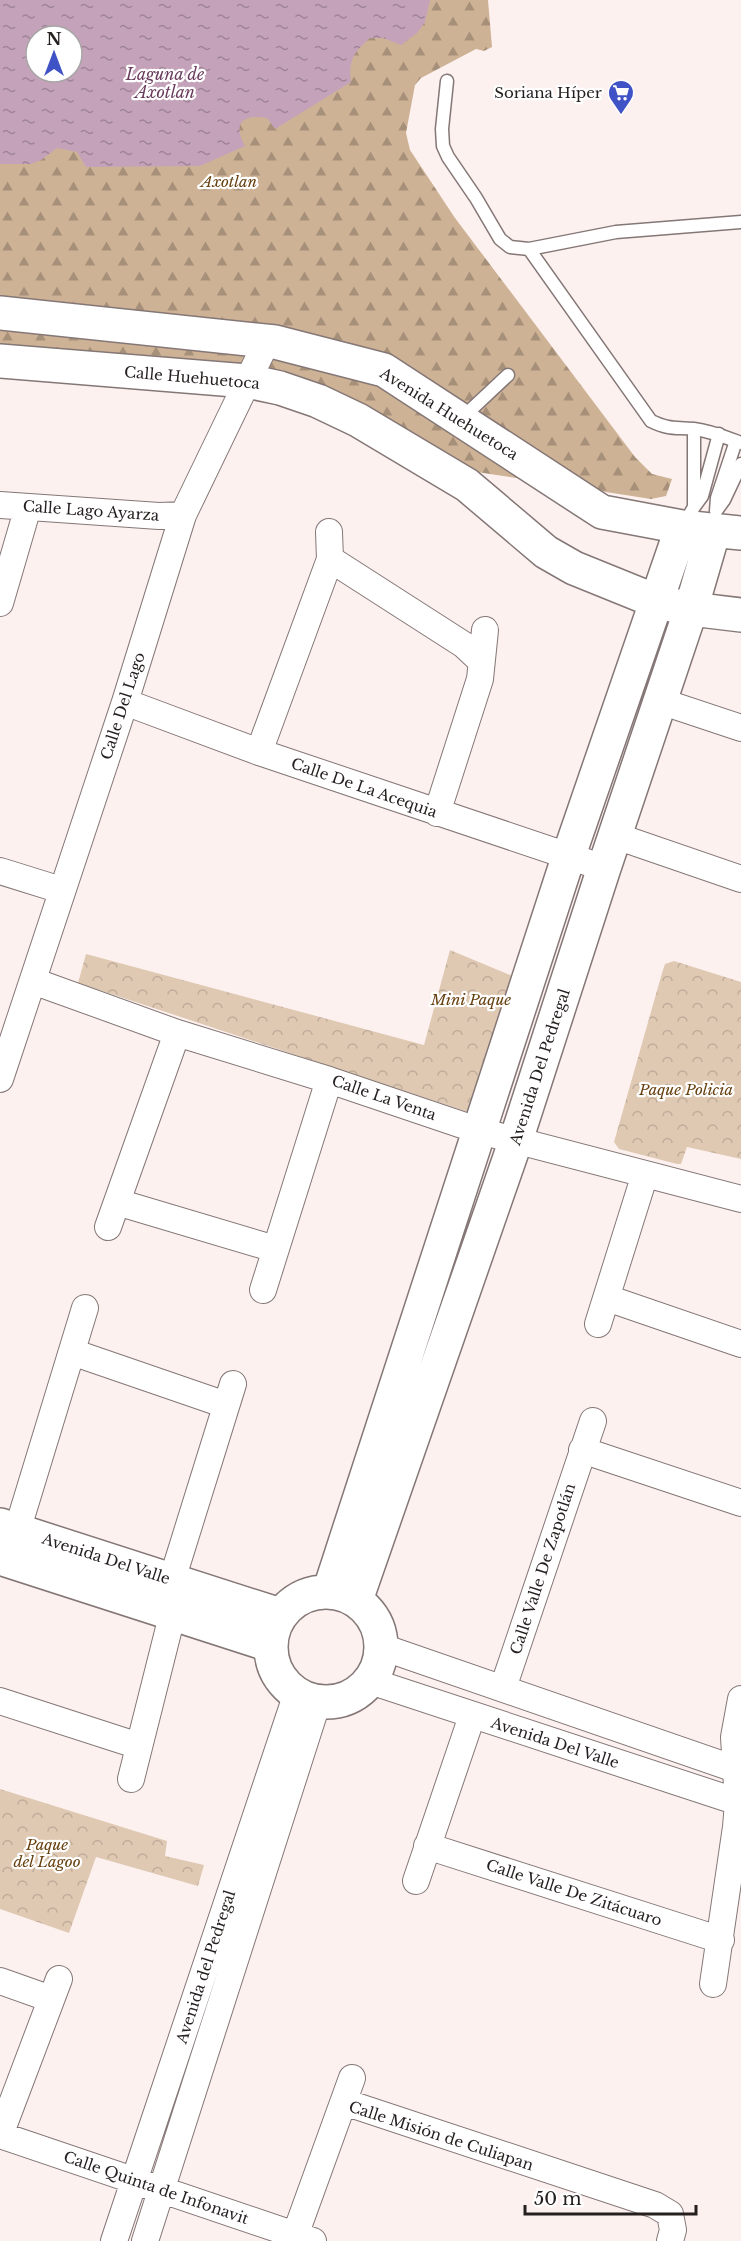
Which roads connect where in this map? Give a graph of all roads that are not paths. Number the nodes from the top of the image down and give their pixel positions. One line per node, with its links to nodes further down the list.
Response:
1 (447, 81): 3 (lane)
2 (741, 222): 3 (lane)
3 (529, 249): 10 (lane)
4 (0, 313): 5 (street, Avenida Huehuetoca)
5 (267, 341): 8 (street, Calle Del Lago); 9 (street, Avenida Huehuetoca)
6 (0, 361): 8 (street, Calle Huehuetoca)
7 (508, 375): 9 (lane)
8 (247, 381): 16 (street, Calle Del Lago); 20 (street, Calle Huehuetoca)
9 (460, 420): 17 (street, Avenida Huehuetoca)
10 (694, 429): 11 (lane); 17 (lane)
11 (719, 434): 12 (lane); 17 (lane)
12 (738, 442): 17 (lane)
13 (741, 464): 17 (lane)
14 (0, 506): 15 (street, Calle Lago Ayarza)
15 (28, 507): 16 (street, Calle Lago Ayarza); 21 (street)
16 (183, 515): 27 (street, Calle Del Lago)
17 (709, 522): 20 (street); 22 (street, Avenida Del Pedregal)
18 (329, 532): 19 (street)
19 (330, 559): 25 (street); 29 (street)
20 (658, 602): 22 (street); 32 (street)
21 (0, 603)
22 (691, 609): 23 (street); 26 (street, Avenida Del Pedregal)
23 (741, 615)
24 (485, 630): 25 (street)
25 (481, 661): 30 (street)
26 (660, 701): 28 (street); 31 (street, Avenida Del Pedregal)
27 (125, 702): 29 (street, Calle De La Acequia); 36 (street, Calle Del Lago)
28 (741, 728)
29 (259, 752): 30 (street, Calle De La Acequia)
30 (437, 813): 32 (street, Calle De La Acequia)
31 (616, 836): 33 (street, Avenida Del Pedregal); 35 (street)
32 (569, 855): 33 (street, Calle De La Acequia); 41 (street)
33 (604, 868): 42 (street, Avenida Del Pedregal)
34 (0, 871): 36 (street)
35 (741, 879)
36 (61, 890): 37 (street, Calle Del Lago)
37 (33, 981): 38 (street, Calle La Venta); 39 (street, Calle Del Lago)
38 (177, 1033): 40 (street, Calle La Venta); 45 (street)
39 (0, 1078)
40 (329, 1080): 41 (street, Calle La Venta); 47 (street)
41 (480, 1131): 42 (street, Calle La Venta); 59 (street)
42 (516, 1140): 43 (street, Calle La Venta); 59 (street, Avenida Del Pedregal)
43 (645, 1174): 44 (street, Calle La Venta); 49 (street)
44 (741, 1199)
45 (117, 1202): 46 (street); 47 (street)
46 (108, 1227)
47 (275, 1249): 48 (street)
48 (263, 1290)
49 (607, 1298): 51 (street); 52 (street)
50 (85, 1308): 53 (street)
51 (598, 1324)
52 (741, 1344)
53 (72, 1352): 57 (street); 58 (street)
54 (594, 1421): 55 (street, Calle Valle De Zapotlán)
55 (582, 1450): 56 (street); 64 (street, Calle Valle De Zapotlán)
56 (741, 1503)
57 (6, 1538): 58 (street, Avenida Del Valle); 60 (street, Avenida Del Valle)
58 (172, 1580): 61 (street, Avenida Del Valle)
59 (343, 1596): 61 (street); 62 (street)
60 (173, 1612): 61 (street, Avenida Del Valle); 69 (street)
61 (275, 1630): 65 (street)
62 (381, 1647): 63 (street); 64 (street)
63 (370, 1681): 65 (street); 68 (street, Avenida Del Valle)
64 (503, 1689): 70 (street)
65 (308, 1697): 81 (street, Avenida del Pedregal); 82 (street, Avenida del Pedregal)
66 (741, 1699): 70 (street)
67 (0, 1701): 69 (street)
68 (472, 1716): 72 (street, Avenida Del Valle); 73 (street)
69 (139, 1746): 71 (street)
70 (738, 1771): 72 (street)
71 (131, 1779)
72 (740, 1803): 75 (street)
73 (427, 1846): 74 (street); 75 (street, Calle Valle De Zitácuaro)
74 (416, 1881)
75 (721, 1940): 77 (street)
76 (0, 1981): 80 (street)
77 (713, 1984)
78 (352, 2078): 79 (street)
79 (344, 2102): 83 (street, Calle Misión de Culiapan); 86 (street, Calle Misión de Culiapan)
80 (0, 2135): 81 (street, Calle Quinta de Infonavit)
81 (134, 2181): 82 (street, Calle Quinta de Infonavit); 84 (street, Avenida del Pedregal)
82 (160, 2191): 83 (street, Calle Quinta de Infonavit); 85 (street, Avenida del Pedregal)
83 (300, 2239)
84 (114, 2241)
85 (145, 2241)
86 (670, 2241)

